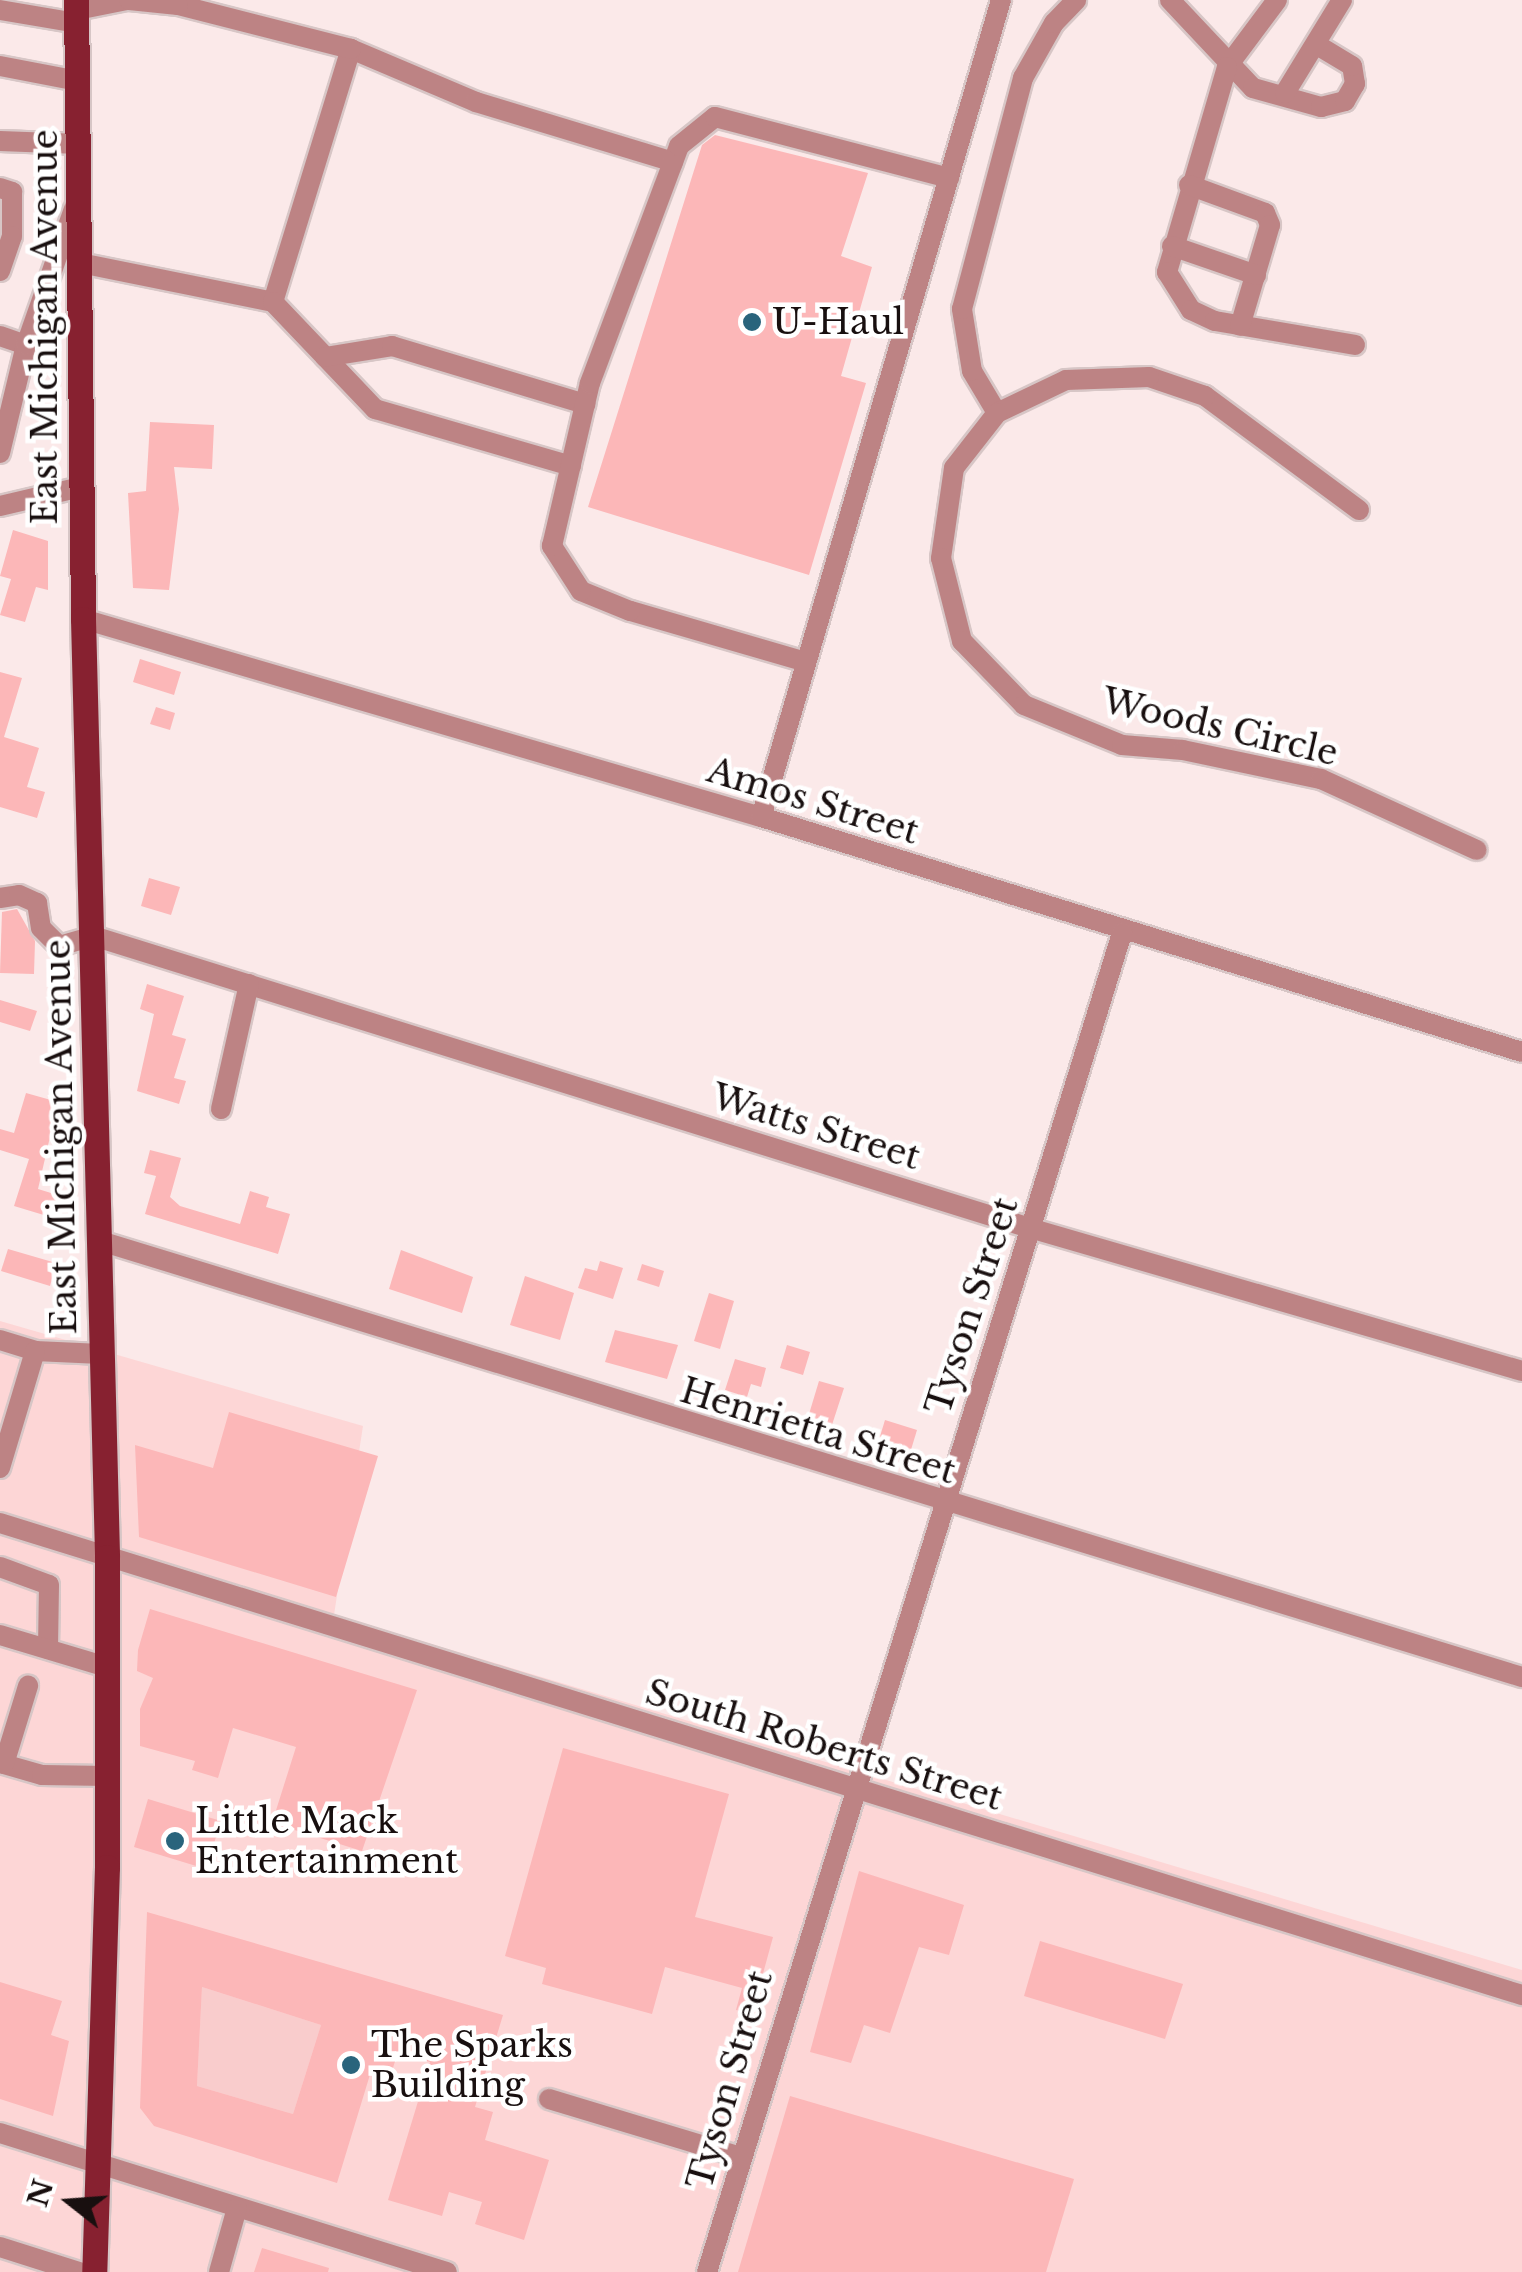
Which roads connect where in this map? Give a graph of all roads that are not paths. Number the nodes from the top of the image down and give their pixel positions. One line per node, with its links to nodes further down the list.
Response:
1 (128, 0): 8 (street); 10 (street)
2 (1002, 0): 18 (street)
3 (1076, 0): 33 (street)
4 (1170, 0): 12 (street)
5 (1277, 0): 12 (street)
6 (1342, 0): 9 (street)
7 (0, 10): 8 (street)
8 (77, 11): 13 (main road, East Michigan Avenue)
9 (1317, 45): 14 (street); 14 (street)
10 (351, 49): 17 (street); 26 (street)
11 (0, 66): 13 (street)
12 (1227, 67): 14 (street); 19 (street)
13 (78, 81): 16 (main road, East Michigan Avenue)
14 (1284, 94)
15 (0, 141): 16 (street)
16 (79, 144): 21 (main road, East Michigan Avenue)
17 (673, 162): 18 (street); 32 (street)
18 (949, 178): 40 (street)
19 (1189, 185): 22 (street); 25 (street)
20 (0, 188): 24 (street)
21 (80, 194): 23 (main road, East Michigan Avenue); 29 (street)
22 (1172, 246): 25 (street); 27 (street)
23 (80, 263): 26 (street); 36 (main road, East Michigan Avenue)
24 (0, 271)
25 (1256, 274): 27 (street)
26 (273, 302): 31 (street)
27 (1240, 326): 30 (street)
28 (0, 336): 29 (street)
29 (26, 345): 34 (street)
30 (1355, 345)
31 (326, 356): 32 (street); 35 (street)
32 (585, 404): 35 (street)
33 (997, 413): 38 (street, Woods Circle); 42 (street, Woods Circle)
34 (0, 454)
35 (571, 466): 40 (street)
36 (81, 486): 37 (street); 39 (main road, East Michigan Avenue)
37 (0, 506)
38 (1359, 510)
39 (83, 619): 41 (street, Amos Street); 45 (main road, East Michigan Avenue)
40 (806, 662): 41 (street)
41 (761, 817): 44 (street, Amos Street)
42 (1478, 850)
43 (0, 898): 45 (street, Watts Street)
44 (1122, 933): 47 (street, Amos Street); 49 (street, Tyson Street)
45 (92, 936): 46 (street, Watts Street); 50 (main road, East Michigan Avenue)
46 (249, 984): 48 (street); 49 (street, Watts Street)
47 (1522, 1052)
48 (222, 1109)
49 (1033, 1229): 54 (street, Watts Street); 56 (street, Tyson Street)
50 (97, 1240): 53 (main road, East Michigan Avenue); 56 (street, Henrietta Street)
51 (0, 1340): 52 (street)
52 (36, 1351): 53 (street); 55 (street)
53 (101, 1354): 58 (main road, East Michigan Avenue)
54 (1522, 1371)
55 (0, 1468)
56 (941, 1504): 63 (street, Henrietta Street); 67 (street, Tyson Street)
57 (0, 1523): 58 (street, South Roberts Street)
58 (107, 1557): 62 (main road, East Michigan Avenue); 67 (street, South Roberts Street)
59 (0, 1567): 61 (street)
60 (0, 1635): 61 (street)
61 (48, 1649): 62 (street)
62 (107, 1667): 66 (main road, East Michigan Avenue)
63 (1522, 1676)
64 (28, 1686): 65 (street)
65 (2, 1764): 66 (street)
66 (107, 1776): 72 (main road, East Michigan Avenue)
67 (852, 1787): 68 (street, South Roberts Street); 71 (street, Tyson Street)
68 (1522, 1994)
69 (549, 2100): 71 (street)
70 (1, 2139): 72 (street)
71 (741, 2157): 79 (street, Tyson Street)
72 (98, 2164): 73 (street); 76 (main road, East Michigan Avenue)
73 (238, 2208): 77 (street); 78 (street)
74 (0, 2248): 75 (street)
75 (79, 2272)
76 (94, 2272)
77 (219, 2272)
78 (447, 2272)
79 (707, 2272)

